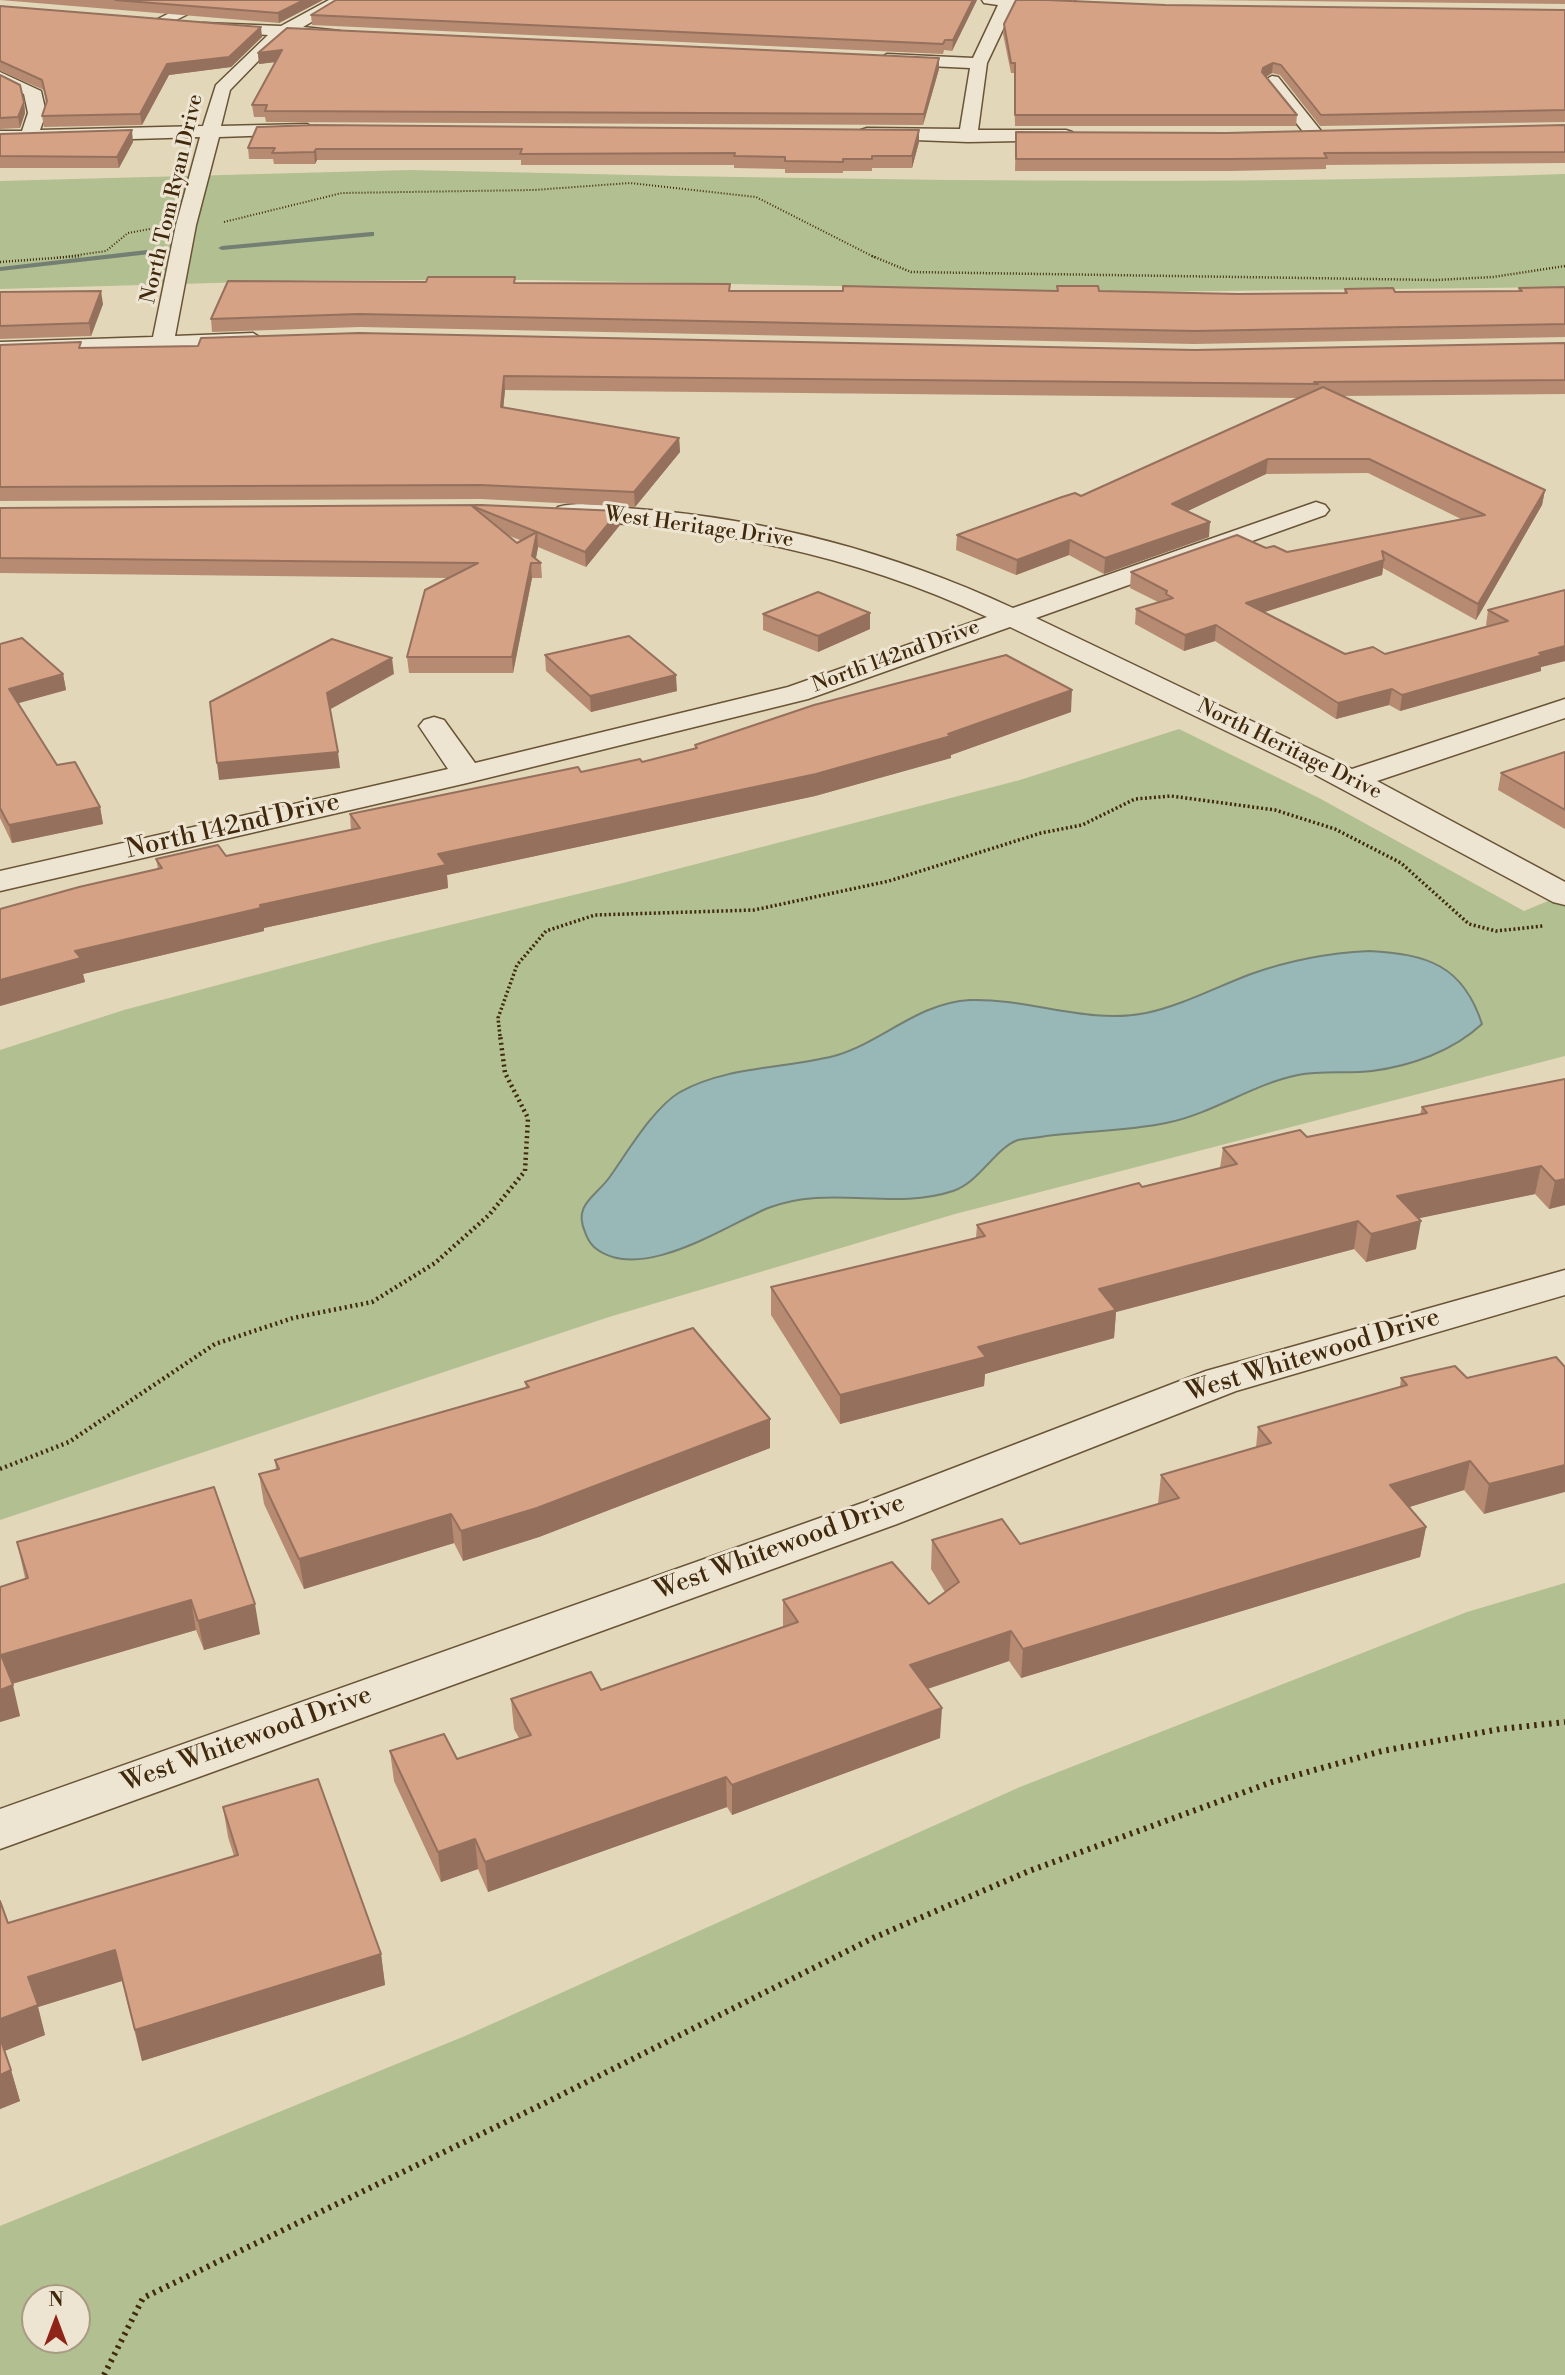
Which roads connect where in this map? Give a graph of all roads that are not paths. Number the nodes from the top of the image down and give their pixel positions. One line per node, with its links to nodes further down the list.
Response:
1 (208, 0): 6 (street)
2 (341, 0): 6 (street, North Tom Ryan Drive)
3 (989, 0): 4 (street)
4 (1008, 1): 5 (street); 9 (street)
5 (1086, 4)
6 (283, 32): 7 (street); 15 (street, North Tom Ryan Drive)
7 (352, 35)
8 (868, 58): 9 (street)
9 (979, 63): 17 (street)
10 (0, 77): 13 (street)
11 (51, 80): 13 (street)
12 (1272, 81): 18 (street)
13 (23, 85): 21 (street)
14 (330, 129): 15 (street)
15 (211, 132): 21 (street); 23 (street, North Tom Ryan Drive)
16 (843, 134): 17 (street)
17 (968, 135): 19 (street)
18 (1289, 135)
19 (1090, 136)
20 (0, 137): 21 (street)
21 (29, 137)
22 (281, 339): 23 (street)
23 (163, 343): 24 (street)
24 (0, 349)
25 (1316, 510): 27 (street, North 142nd Drive)
26 (545, 511): 27 (street, West Heritage Drive)
27 (1008, 617): 30 (street, North 142nd Drive); 31 (street, North Heritage Drive)
28 (1565, 708): 31 (street)
29 (434, 726): 30 (street)
30 (467, 774): 32 (street, North 142nd Drive)
31 (1353, 779): 33 (street, North Heritage Drive)
32 (0, 881)
33 (1565, 895)
34 (1565, 1282): 35 (street, West Whitewood Drive)
35 (0, 1829)

